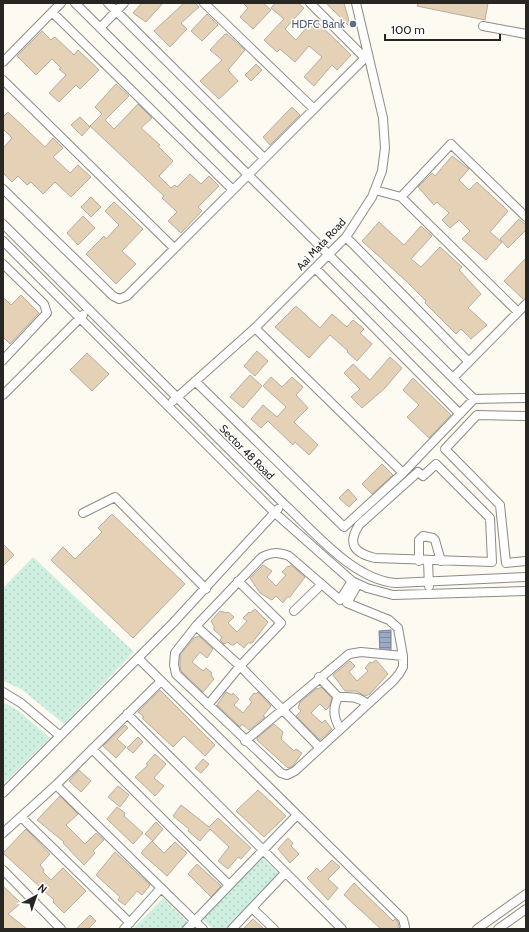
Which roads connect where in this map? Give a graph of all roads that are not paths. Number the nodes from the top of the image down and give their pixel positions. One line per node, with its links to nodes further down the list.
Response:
1 (61, 3): 8 (street)
2 (75, 3): 11 (street)
3 (108, 3): 9 (street)
4 (124, 3): 9 (street)
5 (204, 3): 16 (street)
6 (310, 3): 13 (street)
7 (356, 3): 13 (street, Aai Mata Road)
8 (52, 12): 14 (street); 20 (street)
9 (117, 12): 11 (street); 17 (street)
10 (483, 26): 12 (street)
11 (100, 28): 18 (street)
12 (526, 34)
13 (366, 57): 16 (street); 21 (street, Aai Mata Road)
14 (3, 62)
15 (3, 80): 27 (street)
16 (314, 109): 17 (street)
17 (264, 158): 18 (street)
18 (248, 174): 20 (street); 28 (street)
19 (3, 189): 27 (street)
20 (232, 190): 27 (street)
21 (375, 190): 22 (street); 25 (street, Aai Mata Road)
22 (401, 197): 23 (street); 33 (street)
23 (526, 217)
24 (3, 224): 32 (street, Sector 48 Road)
25 (346, 237): 28 (street, Aai Mata Road); 37 (street)
26 (3, 241): 34 (street, Sector 48 Road)
27 (174, 248)
28 (329, 254): 30 (street, Aai Mata Road); 38 (street)
29 (3, 264): 36 (street)
30 (315, 268): 35 (street, Aai Mata Road); 45 (street)
31 (526, 304): 33 (street)
32 (89, 309): 34 (street); 41 (street, Sector 48 Road)
33 (518, 312): 37 (street)
34 (80, 318): 40 (street); 44 (street, Sector 48 Road)
35 (255, 328): 39 (street, Aai Mata Road); 47 (street)
36 (3, 360)
37 (469, 362): 38 (street)
38 (453, 378): 43 (street)
39 (194, 381): 41 (street, Aai Mata Road); 47 (street)
40 (3, 395)
41 (177, 397): 44 (street, Aai Mata Road); 48 (street, Sector 48 Road)
42 (526, 398): 43 (street)
43 (474, 399): 45 (street)
44 (169, 404): 50 (street, Sector 48 Road)
45 (460, 414): 47 (street)
46 (526, 416): 54 (street)
47 (403, 473)
48 (284, 503): 50 (street); 57 (street, Sector 48 Road)
49 (82, 513): 60 (street)
50 (275, 513): 58 (street, Sector 48 Road); 60 (street)
51 (419, 561): 52 (street); 53 (street); 53 (street)
52 (428, 561): 53 (street); 57 (street)
53 (441, 561)
54 (526, 561)
55 (526, 577): 57 (street, Sector 48 Road)
56 (238, 581): 59 (street); 64 (street); 67 (street)
57 (429, 582): 62 (street)
58 (355, 583): 59 (street); 62 (street, Sector 48 Road); 65 (street)
59 (322, 584): 63 (street)
60 (206, 589): 66 (street)
61 (526, 591): 62 (street, Sector 48 Road)
62 (430, 594)
63 (294, 611)
64 (196, 626): 67 (street); 73 (street)
65 (403, 656): 68 (street); 72 (street)
66 (138, 658): 69 (street); 77 (street)
67 (240, 666): 73 (street); 74 (street)
68 (319, 678): 71 (street); 74 (street)
69 (161, 681): 75 (street); 83 (street)
70 (3, 692): 77 (street)
71 (338, 698): 72 (street); 76 (street)
72 (367, 704): 76 (street)
73 (208, 705): 78 (street)
74 (282, 710): 78 (street); 79 (street)
75 (127, 714): 80 (street); 86 (street)
76 (340, 729): 79 (street)
77 (58, 735): 82 (street)
78 (245, 740): 79 (street)
79 (320, 748)
80 (92, 749): 81 (street); 89 (street)
81 (56, 785): 84 (street); 90 (street)
82 (3, 793)
83 (297, 815): 86 (street); 102 (street)
84 (21, 817): 85 (street); 95 (street)
85 (3, 834)
86 (263, 850): 88 (street); 89 (street)
87 (3, 870): 96 (street)
88 (285, 873): 92 (street); 101 (street)
89 (229, 885): 94 (street)
90 (161, 888): 94 (street); 95 (street)
91 (526, 894): 103 (street)
92 (252, 908): 99 (street); 100 (street)
93 (526, 909): 104 (street)
94 (195, 921): 97 (street); 98 (street)
95 (128, 926)
96 (61, 929)
97 (187, 929)
98 (203, 929)
99 (232, 929)
100 (274, 929)
101 (342, 929)
102 (404, 929)
103 (477, 929)
104 (498, 929)

